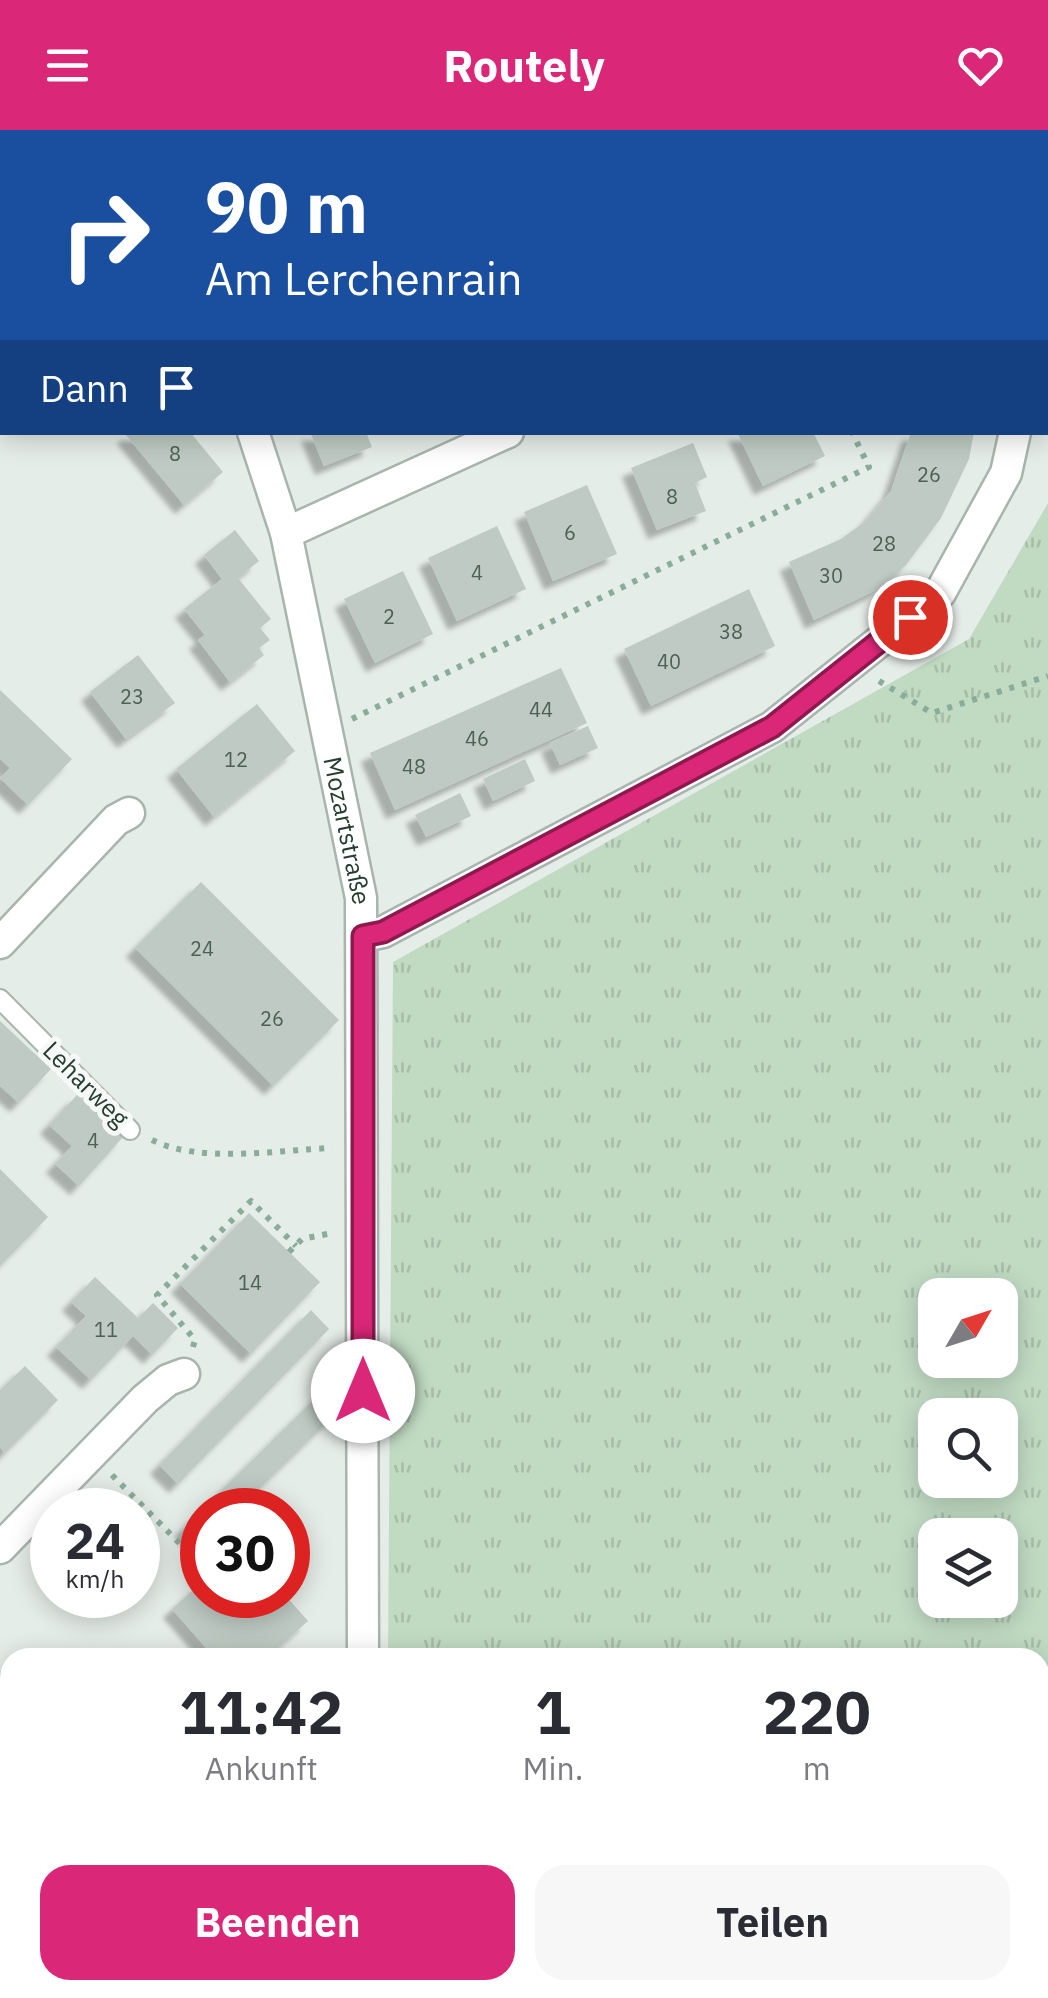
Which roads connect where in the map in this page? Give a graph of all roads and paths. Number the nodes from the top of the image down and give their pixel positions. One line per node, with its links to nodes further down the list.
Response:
1 (253, 435): 5 (street, Mozartstraße)
2 (501, 435): 5 (street)
3 (854, 435): 8 (path)
4 (1014, 435): 6 (street)
5 (286, 533): 8 (street, Mozartstraße)
6 (850, 664): 7 (path); 10 (street)
7 (1048, 676)
8 (325, 733): 10 (street, Mozartstraße)
9 (129, 814): 11 (street)
10 (363, 936): 14 (street, Mozartstraße)
11 (0, 943)
12 (0, 999): 13 (lane, Leharweg)
13 (130, 1130): 14 (path, Leharweg)
14 (363, 1147): 20 (street, Mozartstraße)
15 (328, 1233): 16 (path)
16 (184, 1374): 17 (street)
17 (91, 1454): 18 (path); 19 (street)
18 (180, 1544)
19 (0, 1548)
20 (364, 1648)

